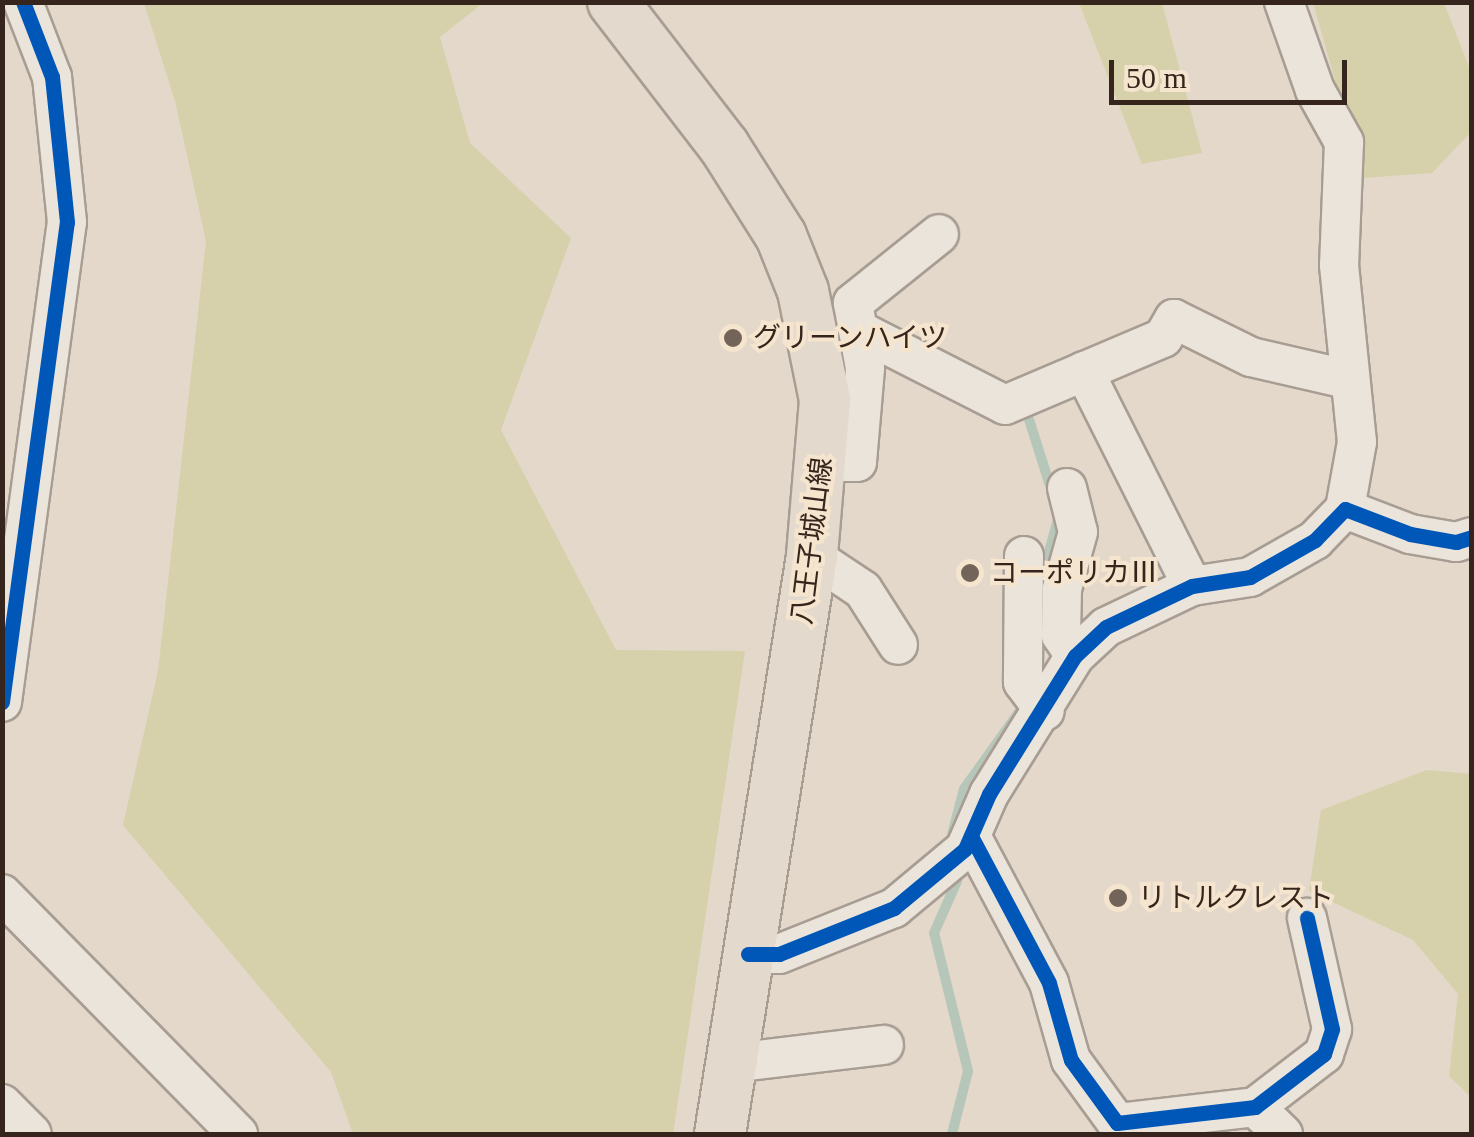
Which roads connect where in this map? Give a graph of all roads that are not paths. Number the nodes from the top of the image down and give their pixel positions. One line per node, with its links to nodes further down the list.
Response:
1 (23, 2): 17 (street)
2 (614, 2): 8 (main road, 八王子城山線)
3 (1284, 2): 7 (street)
4 (939, 234): 5 (street)
5 (858, 330): 6 (street); 8 (street)
6 (1084, 371): 7 (street); 14 (street)
7 (1346, 378): 10 (street)
8 (824, 462): 12 (main road, 八王子城山線)
9 (1067, 488): 16 (street)
10 (1345, 510): 11 (street); 14 (street)
11 (1472, 537)
12 (812, 556): 15 (street); 22 (main road, 八王子城山線)
13 (1024, 556): 18 (street)
14 (1192, 586): 16 (street)
15 (898, 645)
16 (1076, 656): 18 (street)
17 (4, 681)
18 (1045, 711): 19 (street)
19 (957, 852): 22 (street); 26 (street)
20 (2, 894): 27 (street)
21 (1308, 918): 25 (street)
22 (748, 954): 24 (main road, 八王子城山線)
23 (884, 1045): 24 (street)
24 (732, 1063): 28 (main road, 八王子城山線)
25 (1255, 1107): 26 (street); 29 (street)
26 (1116, 1129)
27 (238, 1134)
28 (720, 1134)
29 (1283, 1134)

